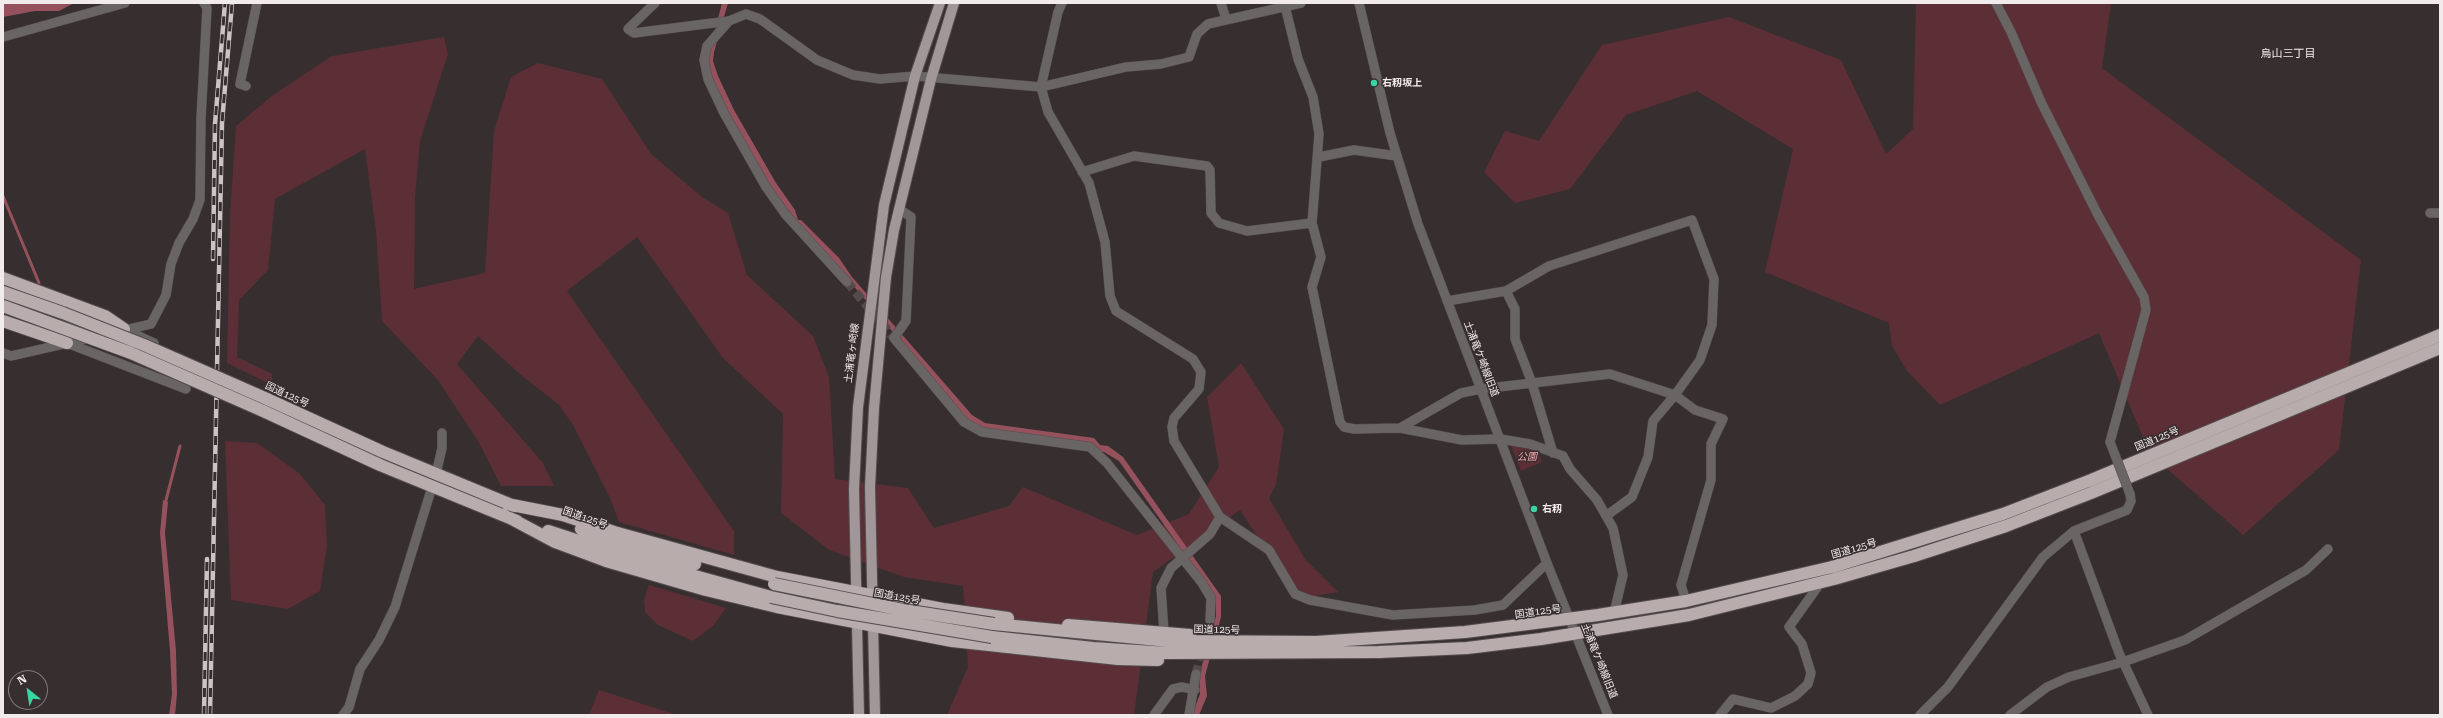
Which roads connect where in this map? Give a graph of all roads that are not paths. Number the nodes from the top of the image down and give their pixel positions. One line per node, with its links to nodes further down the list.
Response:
1 (125, 3): 15 (street)
2 (204, 3): 34 (street)
3 (257, 3): 18 (street)
4 (655, 3): 14 (street)
5 (940, 3): 16 (main road, 土浦竜ヶ崎線)
6 (954, 3): 17 (main road)
7 (1062, 3): 19 (street)
8 (1220, 3): 13 (street)
9 (1300, 3): 12 (street)
10 (1359, 3): 20 (street, 土浦竜ケ崎線旧道)
11 (1996, 3): 54 (street, bridge)
12 (1285, 6): 13 (street); 21 (street)
13 (1226, 19): 19 (street)
14 (729, 21): 16 (street); 28 (street)
15 (3, 37)
16 (915, 76): 17 (street); 59 (main road, 土浦竜ヶ崎線)
17 (931, 79): 19 (street); 23 (main road)
18 (246, 86)
19 (1041, 87): 22 (street)
20 (1397, 156): 21 (street); 31 (street, 土浦竜ケ崎線旧道)
21 (1319, 157): 26 (street)
22 (1082, 172): 26 (street); 52 (street)
23 (899, 209): 56 (street); 60 (main road)
24 (2430, 213): 25 (street)
25 (2440, 213)
26 (1312, 223): 44 (street)
27 (3, 278): 34 (highway)
28 (847, 282)
29 (1506, 291): 31 (street); 40 (street); 43 (street)
30 (3, 292): 48 (highway, 国道125号, bridge)
31 (1447, 301): 41 (street, 土浦竜ケ崎線旧道)
32 (3, 306): 49 (highway, 国道125号, bridge)
33 (3, 321): 36 (highway)
34 (124, 329): 36 (street); 38 (street)
35 (2440, 335): 61 (highway, 国道125号)
36 (67, 343): 39 (street); 42 (street)
37 (2440, 348): 58 (highway, 国道125号)
38 (166, 349)
39 (3, 353)
40 (1532, 383): 41 (street); 43 (street); 47 (street)
41 (1481, 389): 44 (street); 46 (street, 土浦竜ケ崎線旧道)
42 (186, 390)
43 (1675, 395): 51 (street); 61 (street)
44 (1400, 428): 46 (street)
45 (442, 433): 48 (street)
46 (1500, 439): 47 (street); 57 (street, 土浦竜ケ崎線旧道)
47 (1553, 453): 51 (street)
48 (436, 474): 50 (highway, 国道125号)
49 (432, 487): 53 (highway, 国道125号); 73 (street)
50 (508, 504): 59 (highway); 69 (highway, 国道125号, bridge)
51 (1606, 516): 62 (street)
52 (1220, 517): 56 (street); 57 (street)
53 (510, 518): 65 (highway); 69 (highway, 国道125号, bridge)
54 (2074, 531): 70 (street); 80 (street)
55 (2328, 549): 70 (street)
56 (1182, 558): 64 (street); 67 (street)
57 (1547, 563): 63 (street, 土浦竜ケ崎線旧道)
58 (1821, 582): 68 (highway, 国道125号); 79 (street)
59 (855, 593): 60 (highway); 65 (main road, 土浦竜ヶ崎線)
60 (873, 597): 66 (main road); 67 (highway)
61 (1686, 600): 62 (highway, 国道125号)
62 (1614, 613): 63 (highway, 国道125号)
63 (1570, 619): 68 (street, 土浦竜ケ崎線旧道); 69 (highway, 国道125号)
64 (1210, 620)
65 (857, 624): 66 (highway); 74 (main road, 土浦竜ヶ崎線)
66 (874, 627): 69 (highway); 75 (main road)
67 (1164, 632): 69 (highway)
68 (1576, 634): 69 (highway, 国道125号); 78 (street, 土浦竜ケ崎線旧道)
69 (1255, 648)
70 (2123, 662): 81 (street); 82 (street)
71 (1196, 674): 72 (street)
72 (1195, 690): 76 (street); 77 (street)
73 (343, 715)
74 (859, 715)
75 (875, 715)
76 (1154, 715)
77 (1189, 715)
78 (1608, 715)
79 (1720, 715)
80 (1920, 715)
81 (2010, 715)
82 (2148, 715)

